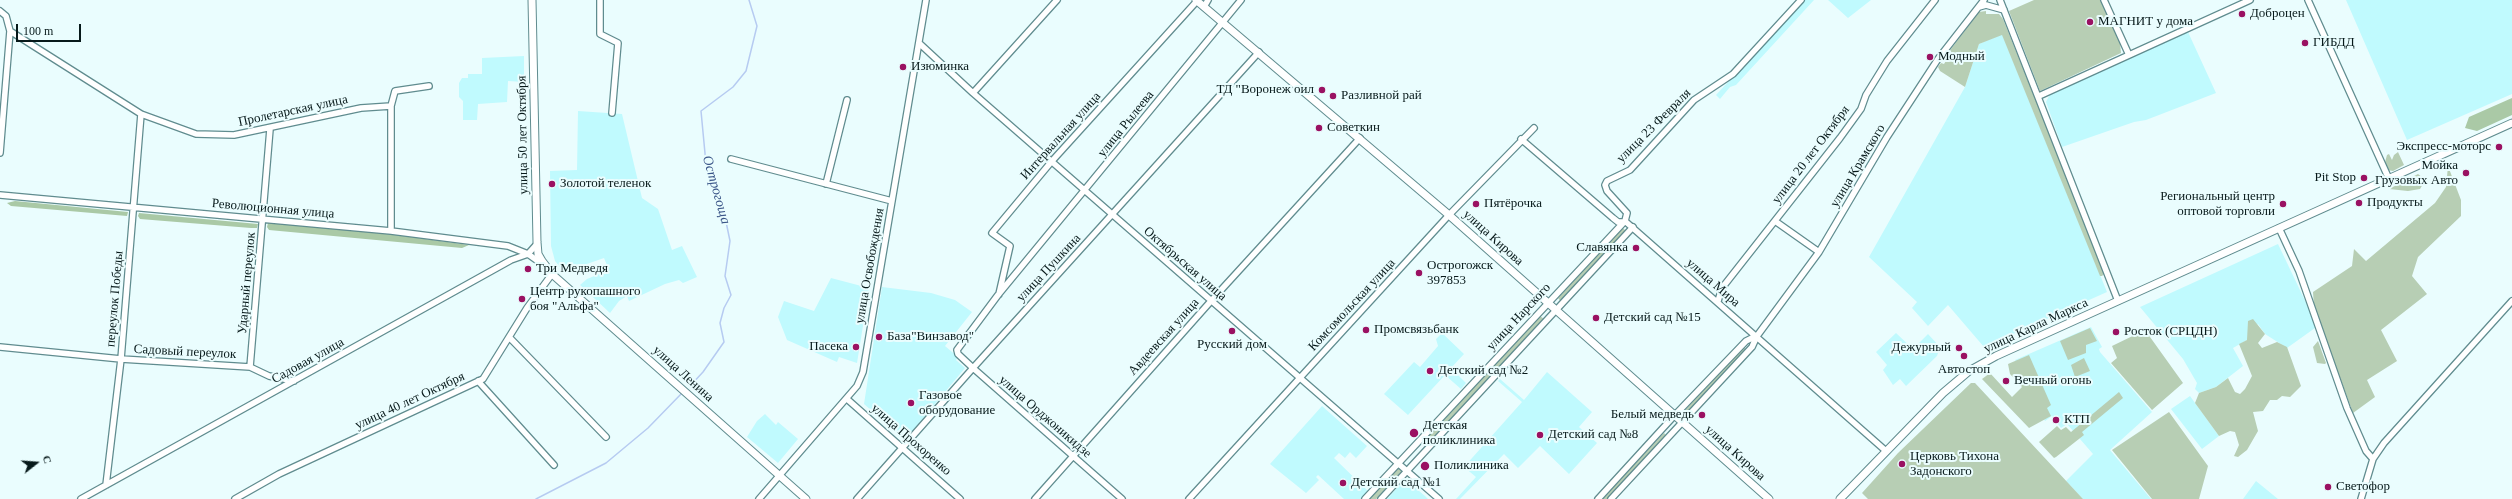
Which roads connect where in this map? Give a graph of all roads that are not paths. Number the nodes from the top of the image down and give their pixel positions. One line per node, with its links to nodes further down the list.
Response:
1 (532, 0): 53 (main road, улица 50 лет Октября)
2 (600, 0): 29 (street)
3 (926, 0): 21 (street, улица Освобождения)
4 (1057, 0): 25 (street)
5 (1197, 0): 15 (main road, улица Кирова); 38 (street, Интервальная улица)
6 (1208, 0): 15 (street)
7 (1240, 0): 19 (street, улица Рылеева)
8 (1801, 0): 49 (street, улица 23 Февраля)
9 (1935, 0): 48 (street, улица 20 лет Октября)
10 (1984, 0): 16 (street, улица Крамского)
11 (2000, 0): 17 (street)
12 (2104, 0): 23 (street)
13 (2250, 0): 23 (street)
14 (2308, 0): 39 (street)
15 (1204, 7): 19 (main road, улица Кирова)
16 (1979, 8): 17 (street); 54 (street, улица Крамского)
17 (2004, 10): 26 (street)
18 (0, 11): 20 (street)
19 (1222, 22): 22 (main road, улица Кирова); 41 (street, улица Рылеева)
20 (10, 31): 30 (street, Пролетарская улица); 36 (street)
21 (919, 43): 25 (street, Октябрьская улица); 43 (street, улица Освобождения)
22 (1259, 52): 34 (main road, улица Кирова); 46 (street, улица Пушкина)
23 (2128, 55): 26 (street)
24 (429, 86): 28 (street)
25 (973, 93): 38 (street, Октябрьская улица)
26 (2038, 96): 62 (street)
27 (847, 100): 40 (street)
28 (391, 106): 33 (street, Пролетарская улица); 52 (street)
29 (612, 113)
30 (141, 114): 33 (street, Пролетарская улица); 44 (street, переулок Победы)
31 (2512, 123): 39 (main road, улица Карла Маркса)
32 (1534, 128): 35 (street, Комсомольская улица)
33 (270, 129): 47 (street, Ударный переулок)
34 (1360, 138): 45 (main road, улица Кирова); 61 (street, Авдеевская улица)
35 (1521, 139): 45 (street, Комсомольская улица); 49 (street, улица Мира)
36 (0, 153)
37 (731, 159): 40 (street)
38 (1052, 161): 41 (street, Октябрьская улица); 60 (street, Интервальная улица)
39 (2389, 179): 51 (main road, улица Карла Маркса)
40 (826, 184): 43 (street)
41 (1085, 191): 46 (street, Октябрьская улица); 57 (street, улица Рылеева)
42 (0, 195): 44 (street, Революционная улица)
43 (892, 201): 77 (street, улица Освобождения)
44 (133, 209): 47 (street, Революционная улица); 71 (street, переулок Победы)
45 (1449, 215): 65 (main road, улица Кирова); 74 (street, Комсомольская улица)
46 (1112, 216): 61 (street, Октябрьская улица); 73 (street, улица Пушкина)
47 (264, 219): 52 (street, Революционная улица); 72 (street, Ударный переулок)
48 (1775, 220): 54 (street); 64 (street, улица 20 лет Октября)
49 (1625, 221): 50 (street, улица Мира); 65 (street, улица Нарского)
50 (1632, 227): 64 (street, улица Мира); 66 (street, улица Нарского)
51 (2279, 228): 62 (main road, улица Карла Маркса); 84 (street)
52 (390, 231): 55 (street, Революционная улица)
53 (537, 244): 55 (street); 56 (main road, улица 50 лет Октября)
54 (1819, 252): 67 (street, улица Крамского)
55 (528, 254): 56 (street); 58 (street); 75 (street, Садовая улица)
56 (538, 254): 58 (main road, улица 50 лет Октября)
57 (1028, 261): 60 (street, Интервальная улица)
58 (546, 266): 59 (main road, улица Ленина)
59 (552, 274): 68 (street, улица 40 лет Октября); 88 (main road, улица Ленина)
60 (998, 295): 70 (street, Интервальная улица)
61 (1211, 301): 74 (street, Октябрьская улица); 83 (street, Авдеевская улица)
62 (2118, 301): 82 (main road, улица Карла Маркса)
63 (2512, 301): 84 (street)
64 (1718, 302): 67 (street, улица Мира)
65 (1547, 303): 66 (main road, улица Кирова); 85 (street, улица Нарского)
66 (1556, 311): 78 (main road, улица Кирова); 87 (street, улица Нарского)
67 (1757, 336): 78 (street, улица Крамского); 79 (street, улица Крамского); 82 (street, улица Мира)
68 (510, 338): 76 (street, улица 40 лет Октября); 80 (street)
69 (0, 347): 71 (street, Садовый переулок)
70 (957, 350): 73 (street, улица Орджоникидзе)
71 (121, 359): 72 (street, Садовый переулок); 89 (street, переулок Победы)
72 (250, 367): 75 (street, Садовый переулок)
73 (973, 368): 81 (street, улица Пушкина); 83 (street, улица Орджоникидзе)
74 (1300, 378): 85 (street, Октябрьская улица); 98 (street, Комсомольская улица)
75 (294, 381): 89 (street, Садовая улица)
76 (478, 381): 86 (street); 91 (street, улица 40 лет Октября)
77 (847, 399): 81 (street, улица Прохоренко); 88 (street, улица Освобождения)
78 (1674, 416): 79 (main road, улица Кирова); 102 (street, улица Крамского)
79 (1682, 422): 103 (street, улица Крамского); 104 (main road, улица Кирова)
80 (606, 437)
81 (904, 447): 94 (street, улица Пушкина); 95 (street, улица Прохоренко)
82 (1886, 451): 105 (main road, улица Карла Маркса)
83 (1074, 456): 96 (street, Авдеевская улица); 97 (street, улица Орджоникидзе)
84 (2373, 459): 106 (street)
85 (1399, 463): 87 (street, Октябрьская улица); 99 (street, улица Нарского)
86 (554, 466)
87 (1407, 470): 100 (street, улица Нарского); 101 (street, Октябрьская улица)
88 (779, 476): 92 (street, улица Освобождения); 93 (main road, улица Ленина)
89 (106, 485): 90 (street, Садовая улица)
90 (81, 499)
91 (235, 499)
92 (759, 499)
93 (806, 499)
94 (857, 499)
95 (960, 499)
96 (1035, 499)
97 (1122, 499)
98 (1189, 499)
99 (1365, 499)
100 (1380, 499)
101 (1439, 499)
102 (1598, 499)
103 (1611, 499)
104 (1769, 499)
105 (1840, 499)
106 (2361, 499)

